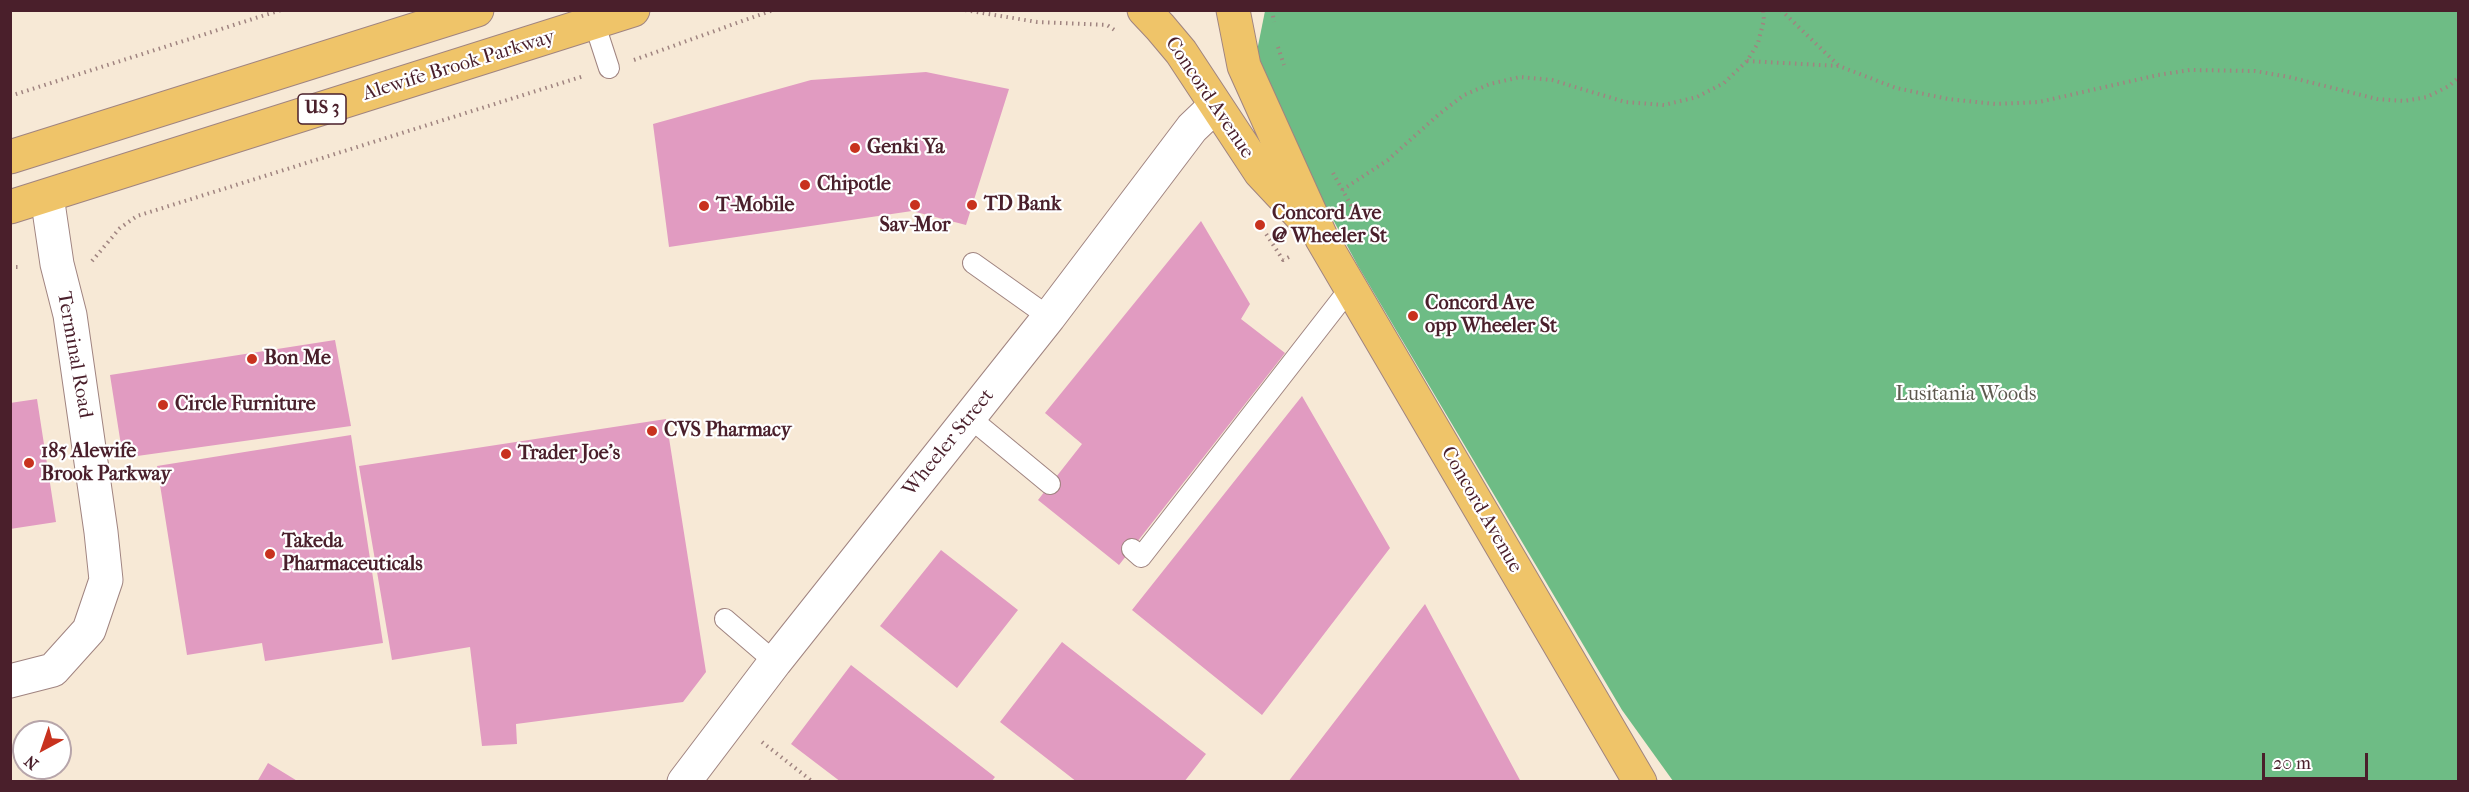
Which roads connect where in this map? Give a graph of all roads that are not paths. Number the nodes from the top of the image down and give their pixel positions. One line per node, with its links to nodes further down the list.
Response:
1 (477, 10): 8 (main road, US 3)
2 (633, 10): 5 (main road, Alewife Brook Parkway / US 3)
3 (1144, 10): 7 (main road, Concord Avenue)
4 (1233, 10): 11 (main road, Concord Avenue)
5 (594, 22): 6 (lane); 9 (main road, Alewife Brook Parkway / US 3)
6 (609, 68)
7 (1215, 106): 11 (main road, Concord Avenue); 14 (street, Wheeler Street)
8 (10, 157)
9 (47, 196): 10 (main road, Alewife Brook Parkway / US 3); 20 (street, Terminal Road)
10 (10, 207)
11 (1322, 239): 13 (main road, Concord Avenue)
12 (973, 263): 14 (lane)
13 (1351, 287): 17 (lane); 22 (main road, Concord Avenue)
14 (1049, 317): 15 (street, Wheeler Street)
15 (969, 417): 16 (lane); 19 (street, Wheeler Street)
16 (1050, 484)
17 (1132, 549)
18 (725, 620): 19 (lane)
19 (775, 662): 21 (street, Wheeler Street)
20 (10, 681)
21 (684, 782)
22 (1640, 782)

